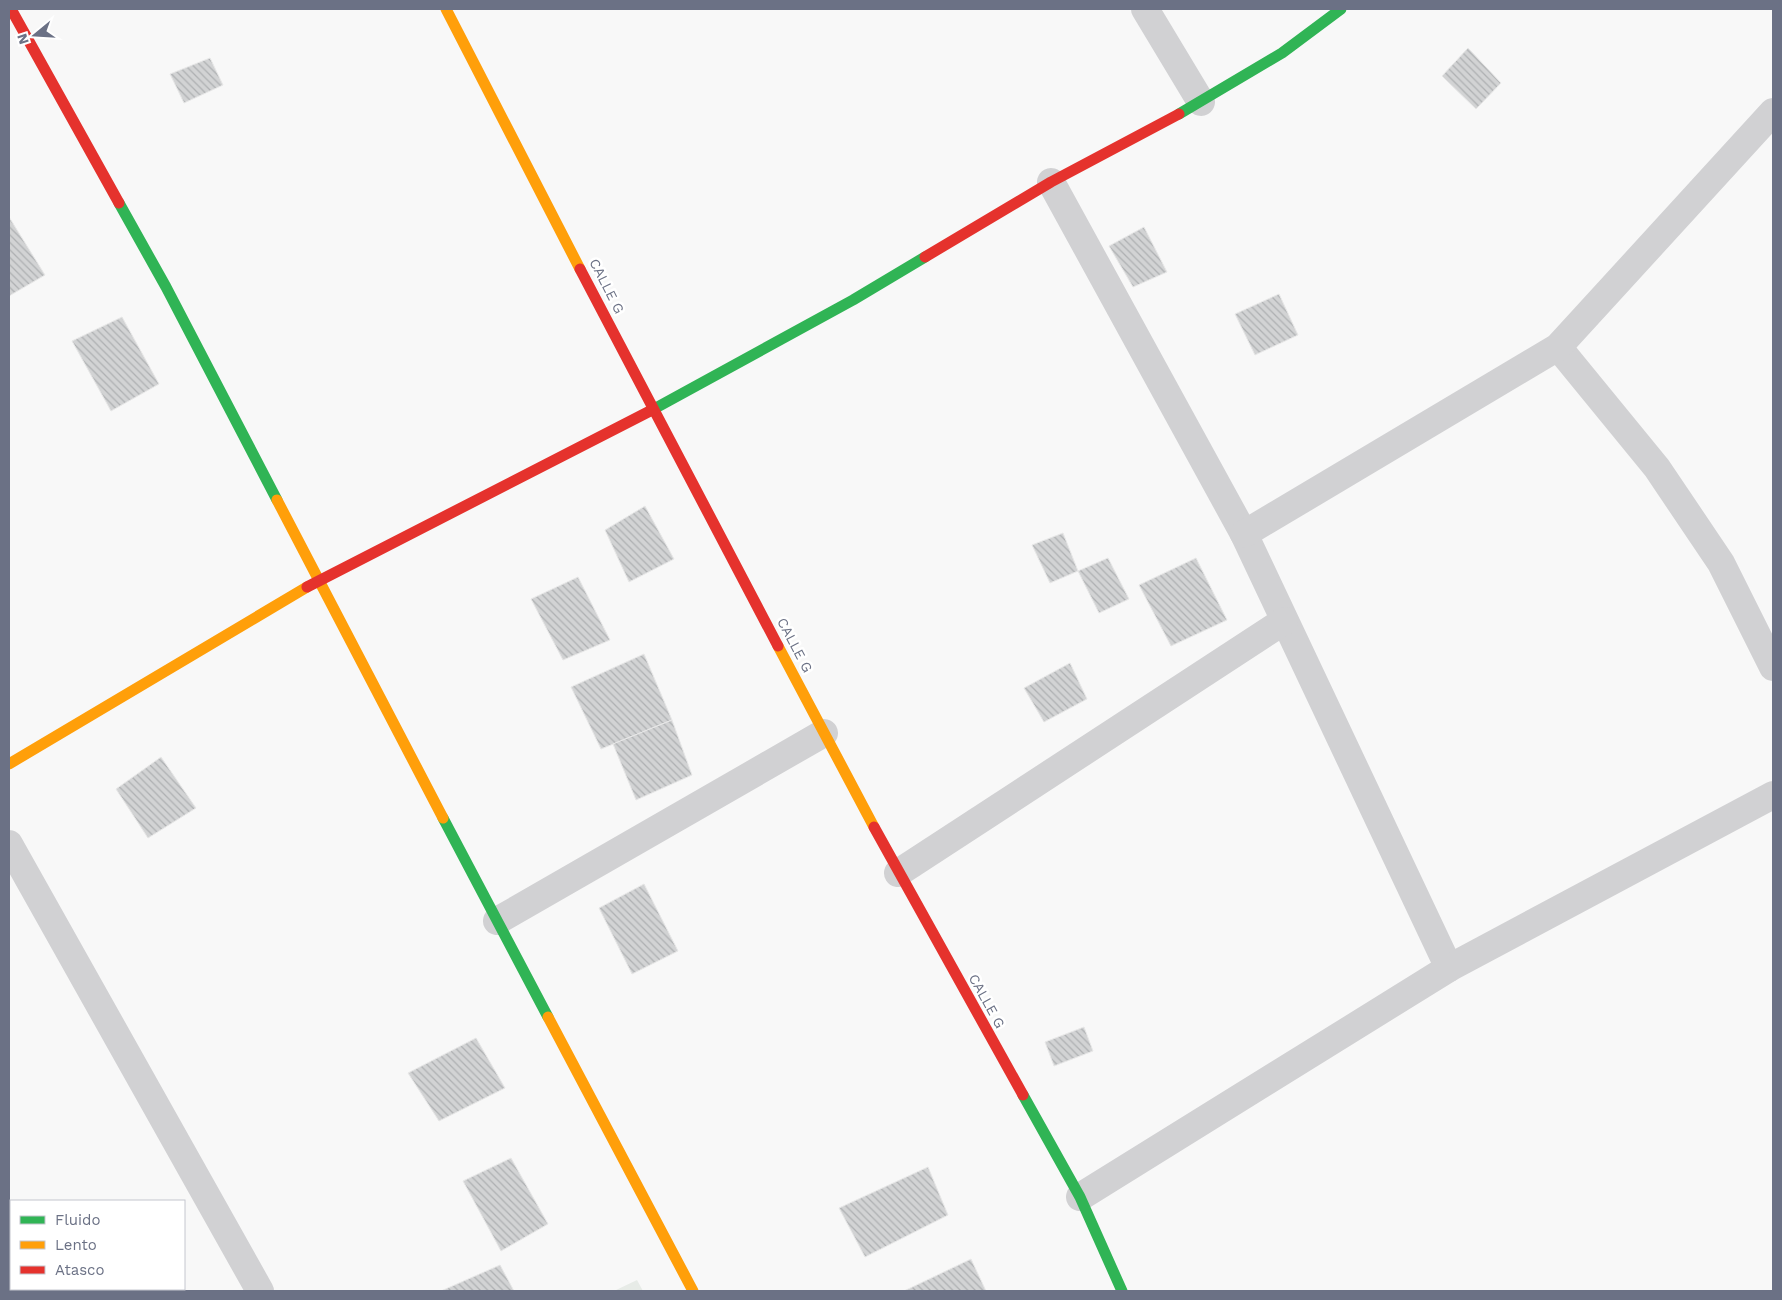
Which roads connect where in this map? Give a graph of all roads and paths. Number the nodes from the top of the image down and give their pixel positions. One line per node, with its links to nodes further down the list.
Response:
1 (11, 9): 11 (street)
2 (446, 9): 9 (street, CALLE G)
3 (1145, 9): 5 (street)
4 (1341, 9): 5 (street)
5 (1201, 102): 7 (street)
6 (1773, 112): 8 (street)
7 (1051, 182): 9 (street); 10 (street)
8 (1558, 347): 10 (street); 13 (street)
9 (653, 409): 11 (street); 14 (street, CALLE G)
10 (1244, 534): 12 (street)
11 (318, 580): 15 (street); 19 (street)
12 (1284, 621): 18 (street); 20 (street)
13 (1773, 667)
14 (824, 733): 18 (street, CALLE G); 19 (street)
15 (9, 764)
16 (1773, 795): 20 (street)
17 (9, 844): 22 (street)
18 (898, 873): 21 (street, CALLE G)
19 (497, 921): 23 (street)
20 (1449, 968): 21 (street)
21 (1080, 1197): 24 (street, CALLE G)
22 (260, 1291)
23 (693, 1291)
24 (1122, 1291)

